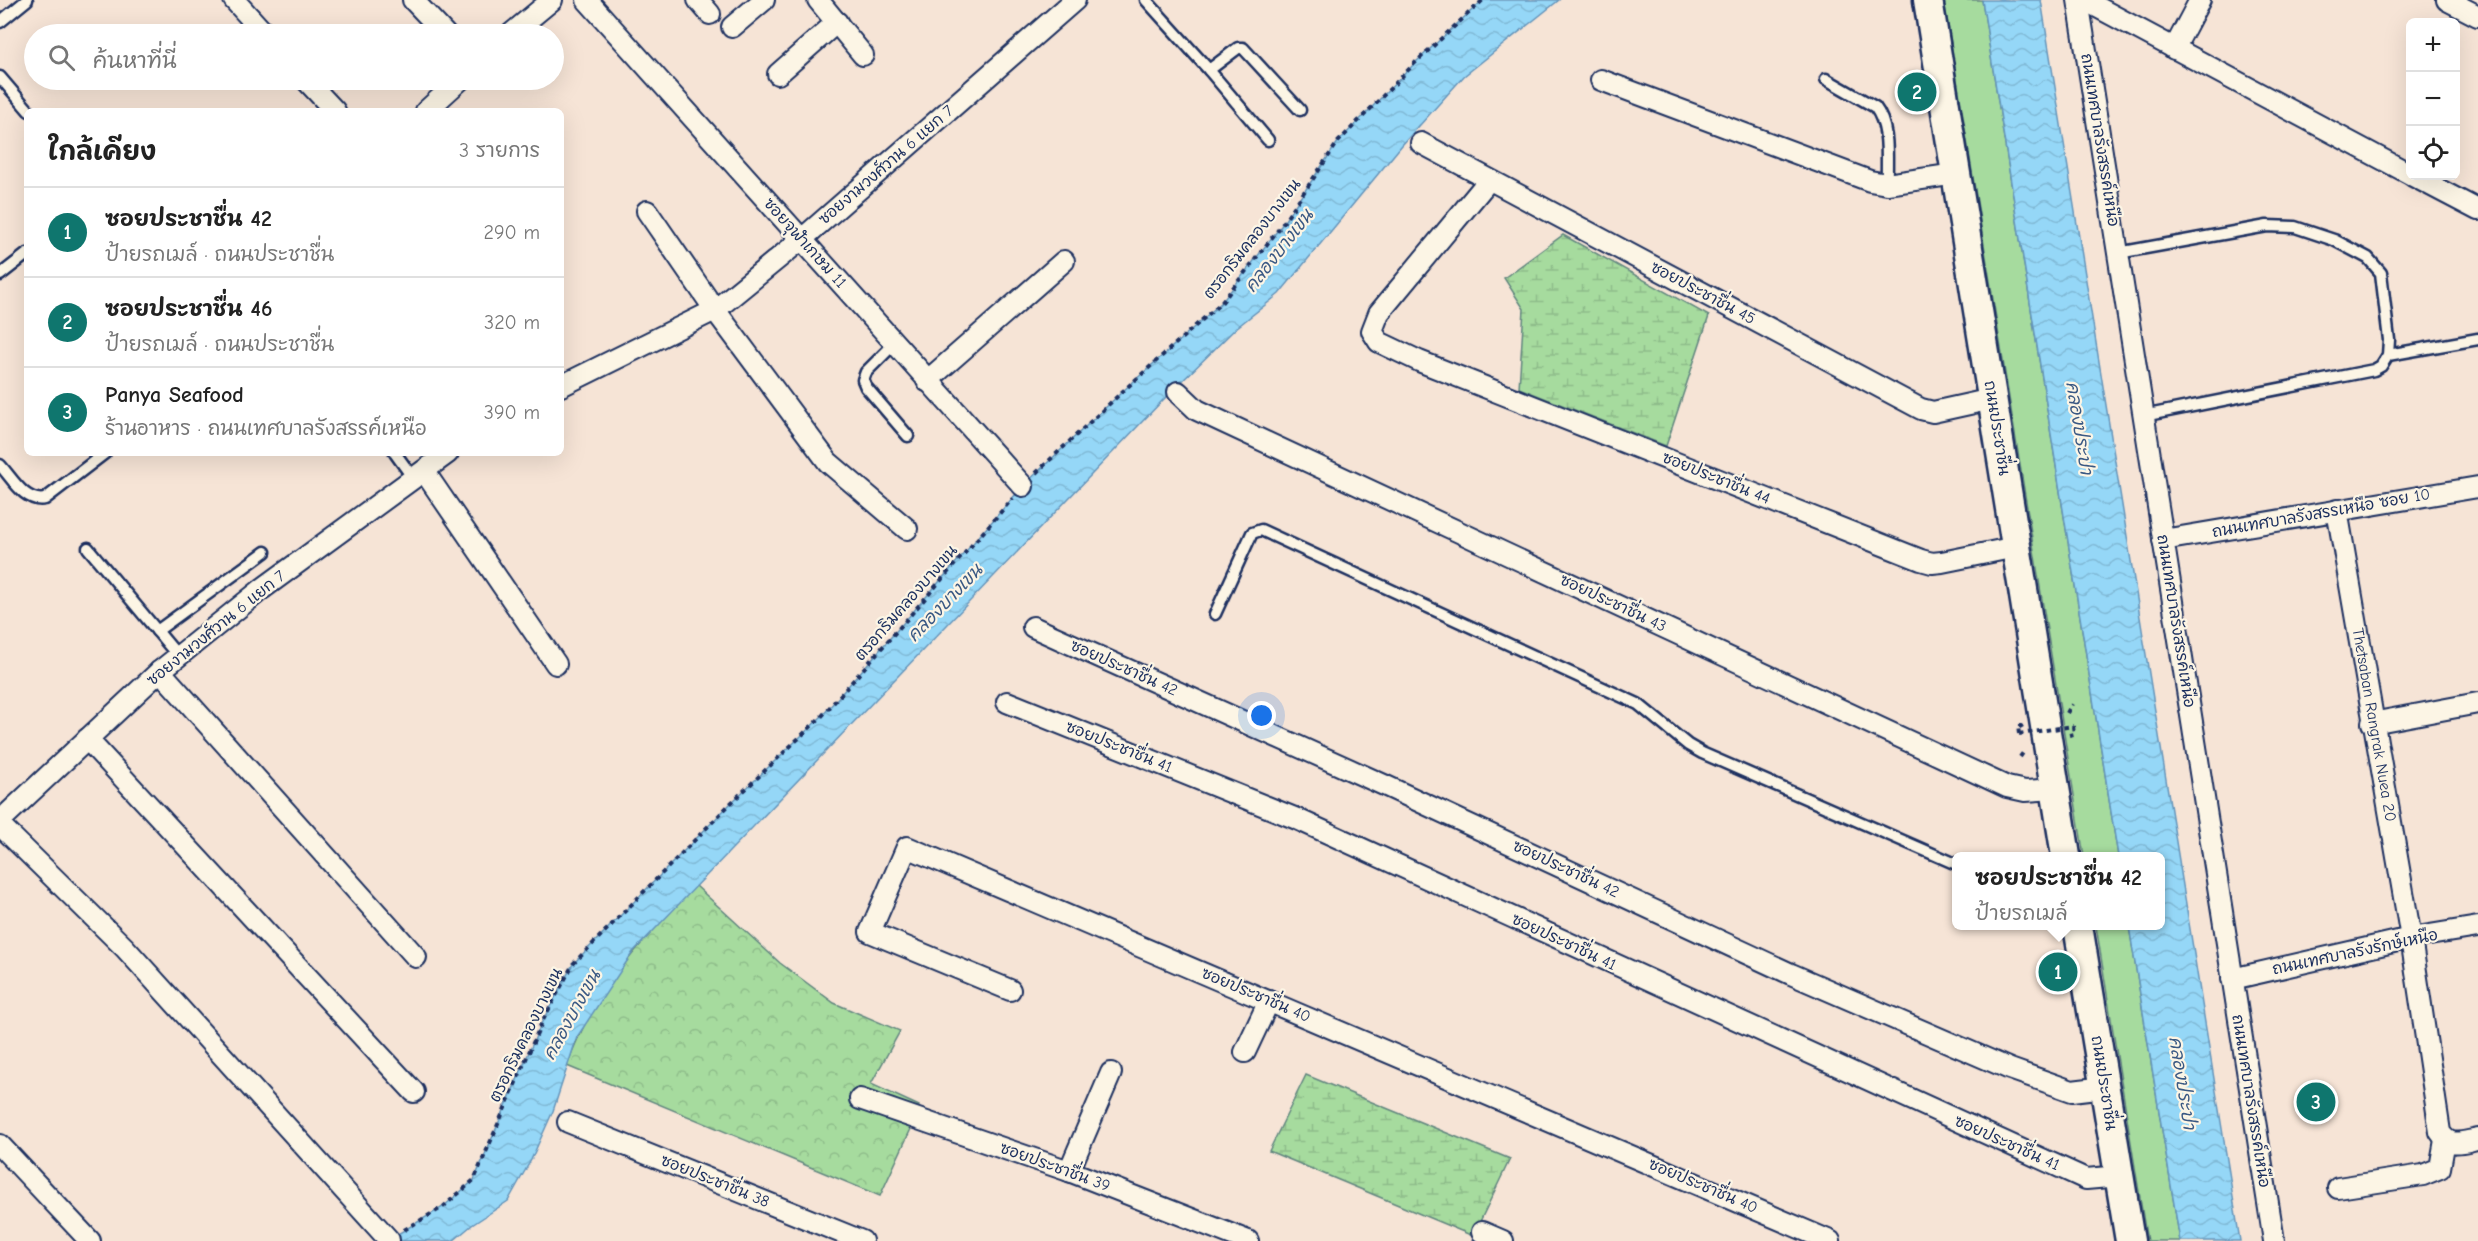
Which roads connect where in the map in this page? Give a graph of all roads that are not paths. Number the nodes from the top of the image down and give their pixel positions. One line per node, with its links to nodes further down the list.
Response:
1 (27, 0): 16 (lane)
2 (234, 0): 18 (street)
3 (413, 0): 19 (street)
4 (552, 0): 20 (street)
5 (587, 0): 44 (street, ซอยจุฬาเกษม 11)
6 (764, 0): 21 (street)
7 (818, 0): 17 (street)
8 (1075, 0): 44 (street, ซอยงามวงศ์วาน 6 แยก 7)
9 (1146, 0): 24 (lane)
10 (1928, 0): 38 (main road, ถนนประชาชื่น)
11 (2078, 0): 45 (street, ถนนเทศบาลรังสรรค์เหนือ)
12 (2084, 0): 22 (street)
13 (2200, 0): 22 (street)
14 (2446, 0): 15 (street)
15 (2478, 16)
16 (0, 22)
17 (837, 22): 23 (street); 25 (street)
18 (256, 24)
19 (436, 24)
20 (524, 24)
21 (732, 27)
22 (2174, 49): 37 (street)
23 (863, 55)
24 (1209, 70): 34 (lane); 35 (lane)
25 (778, 74)
26 (0, 77): 31 (lane)
27 (1826, 79): 41 (lane)
28 (1601, 80): 41 (street)
29 (315, 90): 32 (street)
30 (449, 90): 33 (street)
31 (26, 108)
32 (332, 108)
33 (429, 108)
34 (1300, 110)
35 (1268, 140)
36 (1421, 143): 39 (street, ซอยประชาชื่น 45)
37 (2406, 172)
38 (1956, 174): 41 (street); 56 (main road, ถนนประชาชื่น)
39 (1490, 180): 56 (street, ซอยประชาชื่น 45); 69 (street, ซอยประชาชื่น 44)
40 (2421, 180): 42 (street)
41 (1887, 184)
42 (2478, 210)
43 (647, 211): 49 (street)
44 (802, 239): 49 (street, ซอยงามวงศ์วาน 6 แยก 7); 51 (street, ซอยจุฬาเกษม 11)
45 (2118, 253): 52 (lane); 57 (street, ถนนเทศบาลรังสรรค์เหนือ)
46 (24, 256): 48 (lane)
47 (1064, 261): 53 (street)
48 (0, 275)
49 (715, 310): 54 (street, ซอยงามวงศ์วาน 6 แยก 7); 67 (street)
50 (2478, 339): 52 (lane)
51 (894, 344): 53 (street, ซอยจุฬาเกษม 11); 58 (lane)
52 (2388, 355): 57 (lane)
53 (927, 381): 64 (street, ซอยจุฬาเกษม 11)
54 (564, 385)
55 (1178, 392): 82 (street, ซอยประชาชื่น 43)
56 (1992, 399): 69 (main road, ถนนประชาชื่น)
57 (2143, 416): 68 (street, ถนนเทศบาลรังสรรค์เหนือ)
58 (908, 436)
59 (101, 456): 62 (lane)
60 (398, 456): 63 (lane)
61 (444, 456): 63 (street, ซอยงามวงศ์วาน 6 แยก 7)
62 (0, 465)
63 (418, 474): 75 (street, ซอยงามวงศ์วาน 6 แยก 7); 76 (street)
64 (1023, 486)
65 (2478, 487): 66 (street, ถนนเทศบาลรังสรรเหนือ ซอย 10)
66 (2337, 510): 68 (street, ถนนเทศบาลรังสรรเหนือ ซอย 10); 80 (street, Thetsaban Rangrak Nuea 20)
67 (907, 529)
68 (2163, 540): 90 (street, ถนนเทศบาลรังสรรค์เหนือ)
69 (2016, 547): 82 (main road, ถนนประชาชื่น)
70 (88, 548): 74 (lane)
71 (265, 552): 74 (lane)
72 (1215, 614): 85 (lane)
73 (1033, 627): 95 (street, ซอยประชาชื่น 42)
74 (157, 631): 75 (lane)
75 (178, 656): 77 (street, ซอยงามวงศ์วาน 6 แยก 7)
76 (556, 664)
77 (159, 671): 81 (street, ซอยงามวงศ์วาน 6 แยก 7); 89 (street)
78 (1008, 702): 103 (street, ซอยประชาชื่น 41)
79 (2478, 703): 80 (street)
80 (2373, 723): 88 (street, Thetsaban Rangrak Nuea 20)
81 (87, 740): 83 (street, ซอยงามวงศ์วาน 6 แยก 7); 96 (street)
82 (2055, 789): 84 (main road, ถนนประชาชื่น)
83 (0, 823): 106 (street)
84 (2065, 852)
85 (1952, 862)
86 (2478, 927): 88 (street, ถนนเทศบาลรังรักษ์เหนือ)
87 (2079, 930): 95 (main road, ถนนประชาชื่น)
88 (2410, 938): 90 (street, ถนนเทศบาลรังรักษ์เหนือ); 100 (street, Thetsaban Rangrak Nuea 20)
89 (416, 957)
90 (2232, 978): 113 (street, ถนนเทศบาลรังสรรค์เหนือ)
91 (1010, 990): 92 (street, ซอยประชาชื่น 40)
92 (1269, 1001): 93 (street); 111 (street, ซอยประชาชื่น 40)
93 (1245, 1052)
94 (1111, 1073): 102 (street)
95 (2105, 1087): 103 (main road, ถนนประชาชื่น)
96 (414, 1092)
97 (860, 1099): 102 (street, ซอยประชาชื่น 39)
98 (568, 1122): 108 (street, ซอยประชาชื่น 38)
99 (2478, 1139): 100 (street)
100 (2445, 1140): 104 (street)
101 (0, 1145): 107 (street)
102 (1069, 1171): 109 (street, ซอยประชาชื่น 39)
103 (2120, 1176): 112 (main road, ถนนประชาชื่น)
104 (2338, 1188)
105 (1482, 1232): 110 (street)
106 (388, 1240)
107 (90, 1241)
108 (862, 1241)
109 (1248, 1241)
110 (1503, 1241)
111 (1830, 1241)
112 (2130, 1241)
113 (2274, 1241)

